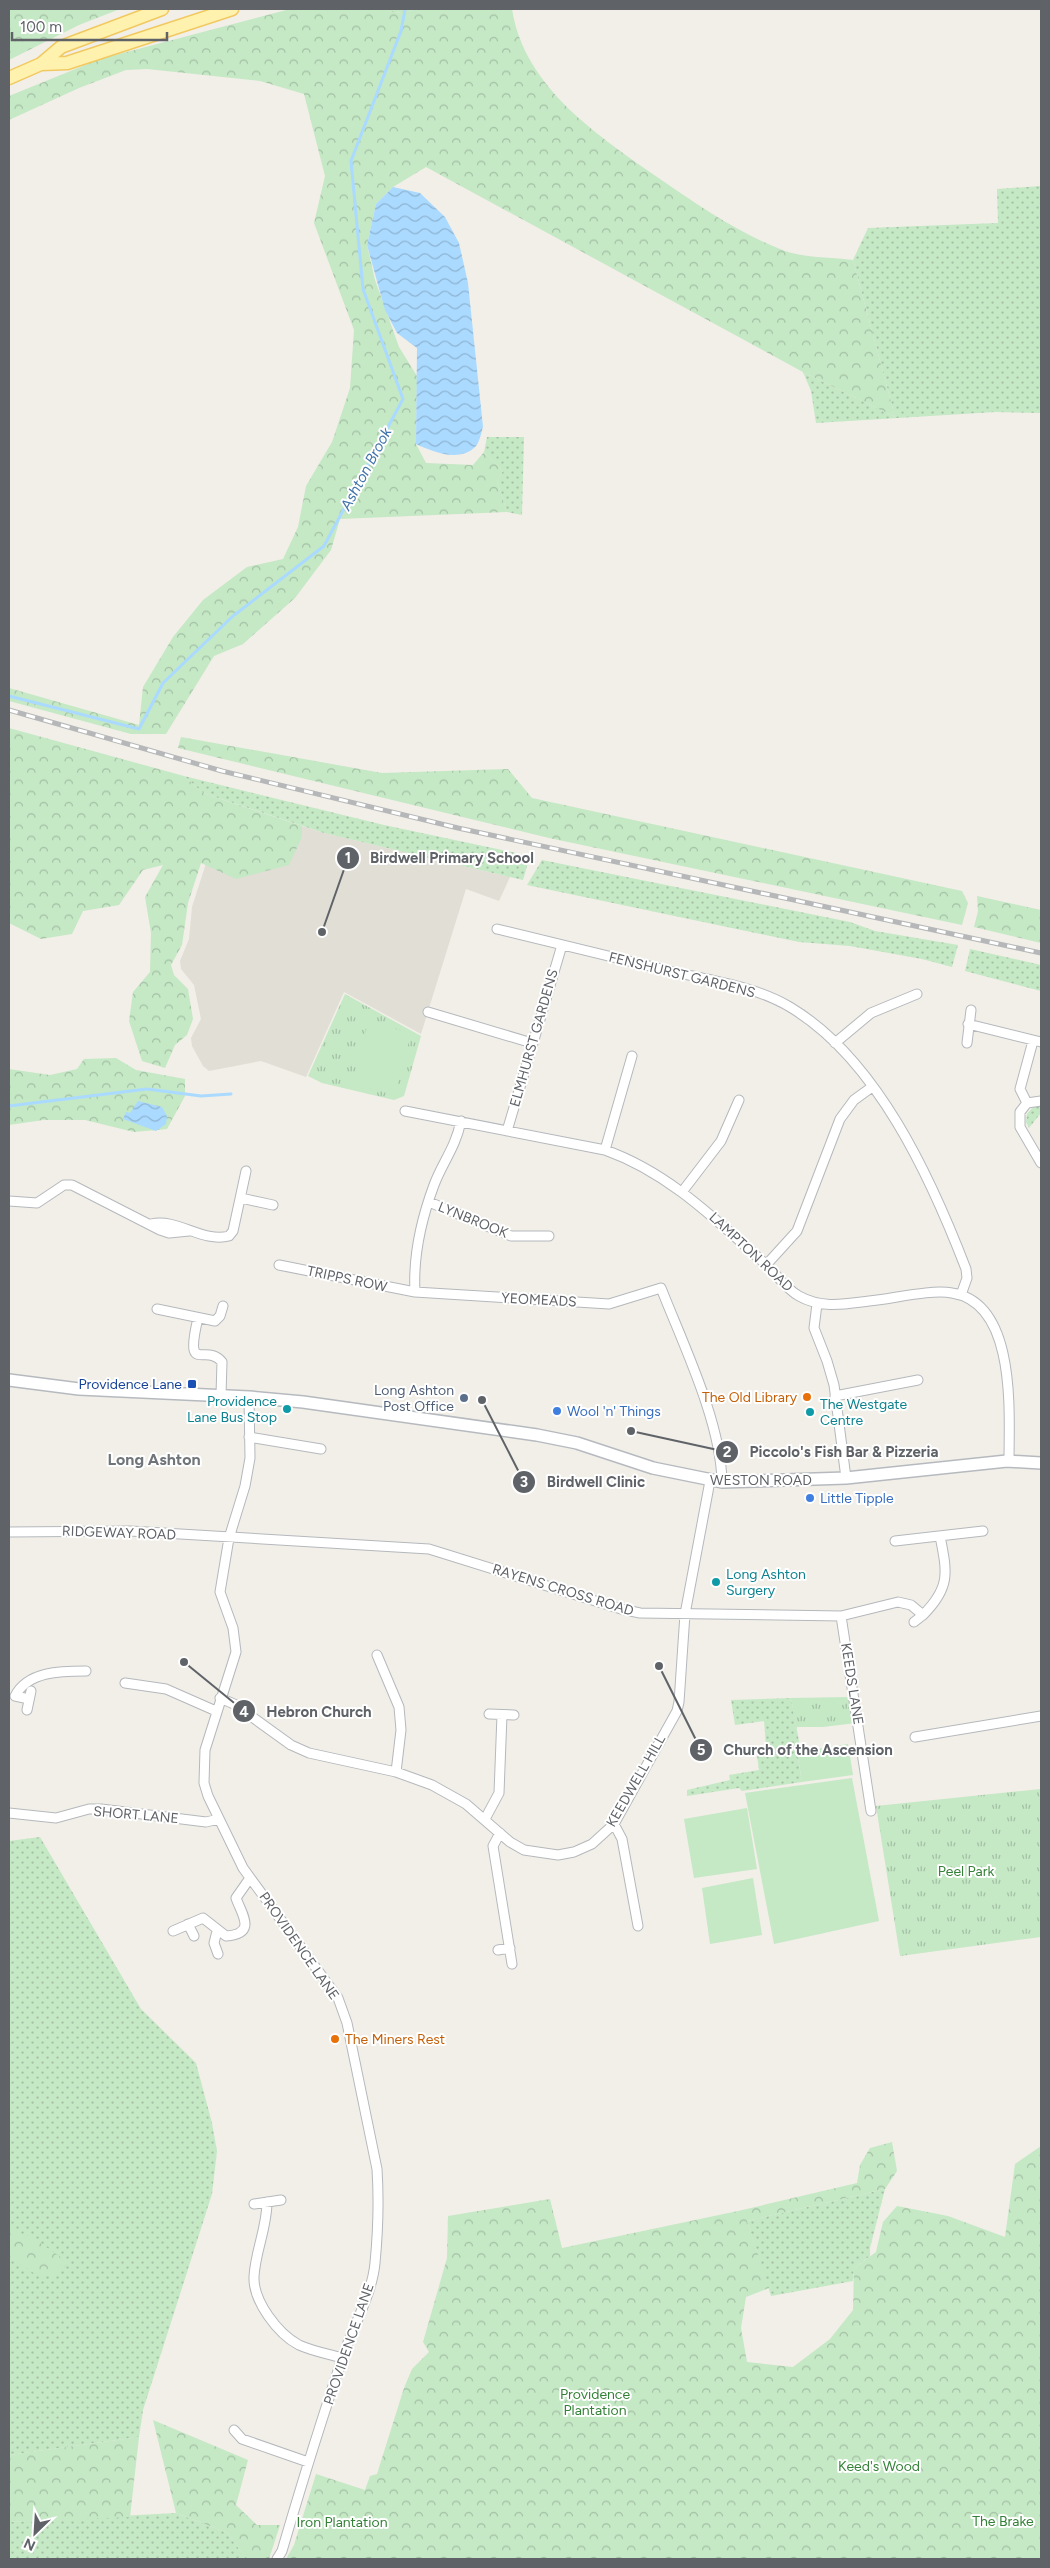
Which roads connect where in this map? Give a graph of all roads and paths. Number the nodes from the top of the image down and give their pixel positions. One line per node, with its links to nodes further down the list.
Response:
1 (162, 9): 3 (main road)
2 (232, 9): 3 (main road)
3 (41, 64): 4 (main road)
4 (9, 78)
5 (497, 929): 6 (street, FENSHURST GARDENS)
6 (562, 945): 12 (street, ELMHURST GARDENS); 13 (street, FENSHURST GARDENS)
7 (917, 994): 13 (street)
8 (971, 1010): 10 (street)
9 (428, 1012): 12 (street)
10 (968, 1024): 11 (street); 14 (street)
11 (1037, 1042): 19 (street)
12 (532, 1043): 22 (street, ELMHURST GARDENS)
13 (835, 1043): 16 (street, FENSHURST GARDENS)
14 (967, 1043)
15 (632, 1056): 23 (street)
16 (872, 1087): 32 (street); 35 (street, FENSHURST GARDENS)
17 (739, 1100): 26 (street)
18 (1041, 1101): 19 (street)
19 (1027, 1103): 24 (street)
20 (405, 1111): 21 (street, LAMPTON ROAD)
21 (461, 1121): 22 (street, LAMPTON ROAD); 29 (street, LYNBROOK)
22 (507, 1131): 23 (street, LAMPTON ROAD)
23 (605, 1150): 26 (street, LAMPTON ROAD)
24 (1041, 1164)
25 (246, 1171): 27 (street)
26 (682, 1192): 32 (street, LAMPTON ROAD)
27 (241, 1198): 28 (street); 30 (street)
28 (9, 1201)
29 (429, 1202): 31 (street, LYNBROOK); 34 (street, LYNBROOK)
30 (274, 1205)
31 (549, 1236)
32 (767, 1264): 36 (street, LAMPTON ROAD)
33 (279, 1265): 34 (street, TRIPPS ROW)
34 (415, 1292): 51 (street, YEOMEADS)
35 (961, 1295): 36 (street, LAMPTON ROAD); 47 (street)
36 (817, 1304): 43 (street)
37 (223, 1306): 39 (street)
38 (157, 1309): 39 (street)
39 (198, 1318): 42 (street)
40 (9, 1380): 42 (street, WESTON ROAD)
41 (918, 1380): 43 (street)
42 (221, 1395): 44 (street, WESTON ROAD)
43 (836, 1396): 49 (street)
44 (249, 1397): 45 (street, PROVIDENCE LANE); 50 (street, WESTON ROAD)
45 (249, 1437): 46 (street); 55 (street, PROVIDENCE LANE)
46 (321, 1449)
47 (1009, 1461): 48 (street, WESTON ROAD); 49 (street, WESTON ROAD)
48 (1041, 1463)
49 (846, 1478): 51 (street, WESTON ROAD)
50 (710, 1481): 51 (street, WESTON ROAD); 57 (street, KEEDWELL HILL)
51 (722, 1482)
52 (983, 1530): 54 (street)
53 (9, 1532): 55 (street, RIDGEWAY ROAD)
54 (940, 1536): 56 (street); 58 (street)
55 (229, 1538): 57 (street, RAYENS CROSS ROAD); 69 (street, PROVIDENCE LANE)
56 (895, 1542)
57 (685, 1614): 59 (street, RAYENS CROSS ROAD); 82 (street, KEEDWELL HILL)
58 (923, 1615): 59 (street, RAYENS CROSS ROAD); 60 (street)
59 (841, 1616): 78 (street, KEEDS LANE)
60 (914, 1622)
61 (377, 1655): 63 (street)
62 (70, 1662): 64 (street)
63 (383, 1668): 66 (street); 77 (street)
64 (70, 1672): 65 (street); 68 (street)
65 (86, 1672)
66 (373, 1672)
67 (125, 1683): 71 (street)
68 (12, 1696): 70 (street)
69 (220, 1698): 71 (street, PROVIDENCE LANE); 77 (street, KEEDWELL HILL)
70 (27, 1710)
71 (216, 1711): 80 (street, PROVIDENCE LANE)
72 (489, 1714): 73 (street)
73 (502, 1714): 74 (street); 81 (street)
74 (514, 1715)
75 (1041, 1716): 76 (street)
76 (915, 1737)
77 (396, 1772): 81 (street, KEEDWELL HILL)
78 (871, 1811)
79 (9, 1813): 80 (street, SHORT LANE)
80 (219, 1819): 84 (street, PROVIDENCE LANE)
81 (485, 1819): 83 (street, KEEDWELL HILL)
82 (614, 1824): 83 (street, KEEDWELL HILL); 86 (street)
83 (500, 1833): 90 (street)
84 (250, 1878): 88 (street); 97 (street, PROVIDENCE LANE)
85 (188, 1924): 87 (street); 88 (street); 89 (street)
86 (638, 1926)
87 (173, 1931)
88 (217, 1931): 92 (street)
89 (194, 1936)
90 (510, 1948): 91 (street); 93 (street)
91 (498, 1950)
92 (218, 1954)
93 (512, 1964)
94 (282, 2200): 95 (street)
95 (268, 2202): 96 (street); 97 (street)
96 (254, 2204)
97 (343, 2358): 99 (street, PROVIDENCE LANE)
98 (234, 2430): 99 (street)
99 (308, 2462): 100 (street, PROVIDENCE LANE)
100 (277, 2559)

